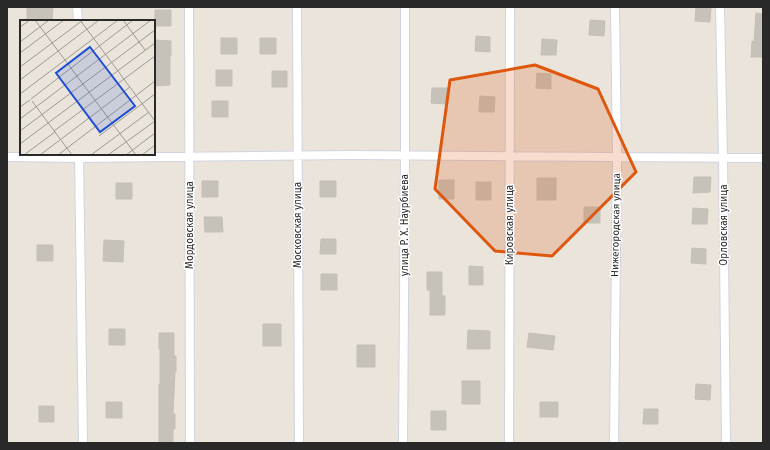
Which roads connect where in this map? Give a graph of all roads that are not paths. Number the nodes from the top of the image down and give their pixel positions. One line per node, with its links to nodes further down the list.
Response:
1 (78, 7): 8 (street)
2 (189, 7): 14 (street, Мордовская улица)
3 (297, 7): 10 (street, Московская улица)
4 (405, 7): 11 (street, улица Р. Х. Наурбиева)
5 (510, 7): 12 (street, Кировская улица)
6 (614, 7): 15 (street, Нижегородская улица)
7 (720, 7): 16 (street, Орловская улица)
8 (78, 20)
9 (79, 156): 13 (street); 14 (street); 18 (street)
10 (298, 156): 11 (street); 14 (street); 20 (street, Московская улица)
11 (405, 156): 12 (street); 21 (street, улица Р. Х. Наурбиева)
12 (510, 156): 15 (street); 22 (street, Кировская улица)
13 (7, 157)
14 (190, 157): 19 (street, Мордовская улица)
15 (617, 157): 16 (street); 23 (street, Нижегородская улица)
16 (723, 157): 17 (street); 24 (street, Орловская улица)
17 (763, 158)
18 (83, 443)
19 (190, 443)
20 (299, 443)
21 (403, 443)
22 (509, 443)
23 (614, 443)
24 (726, 443)

